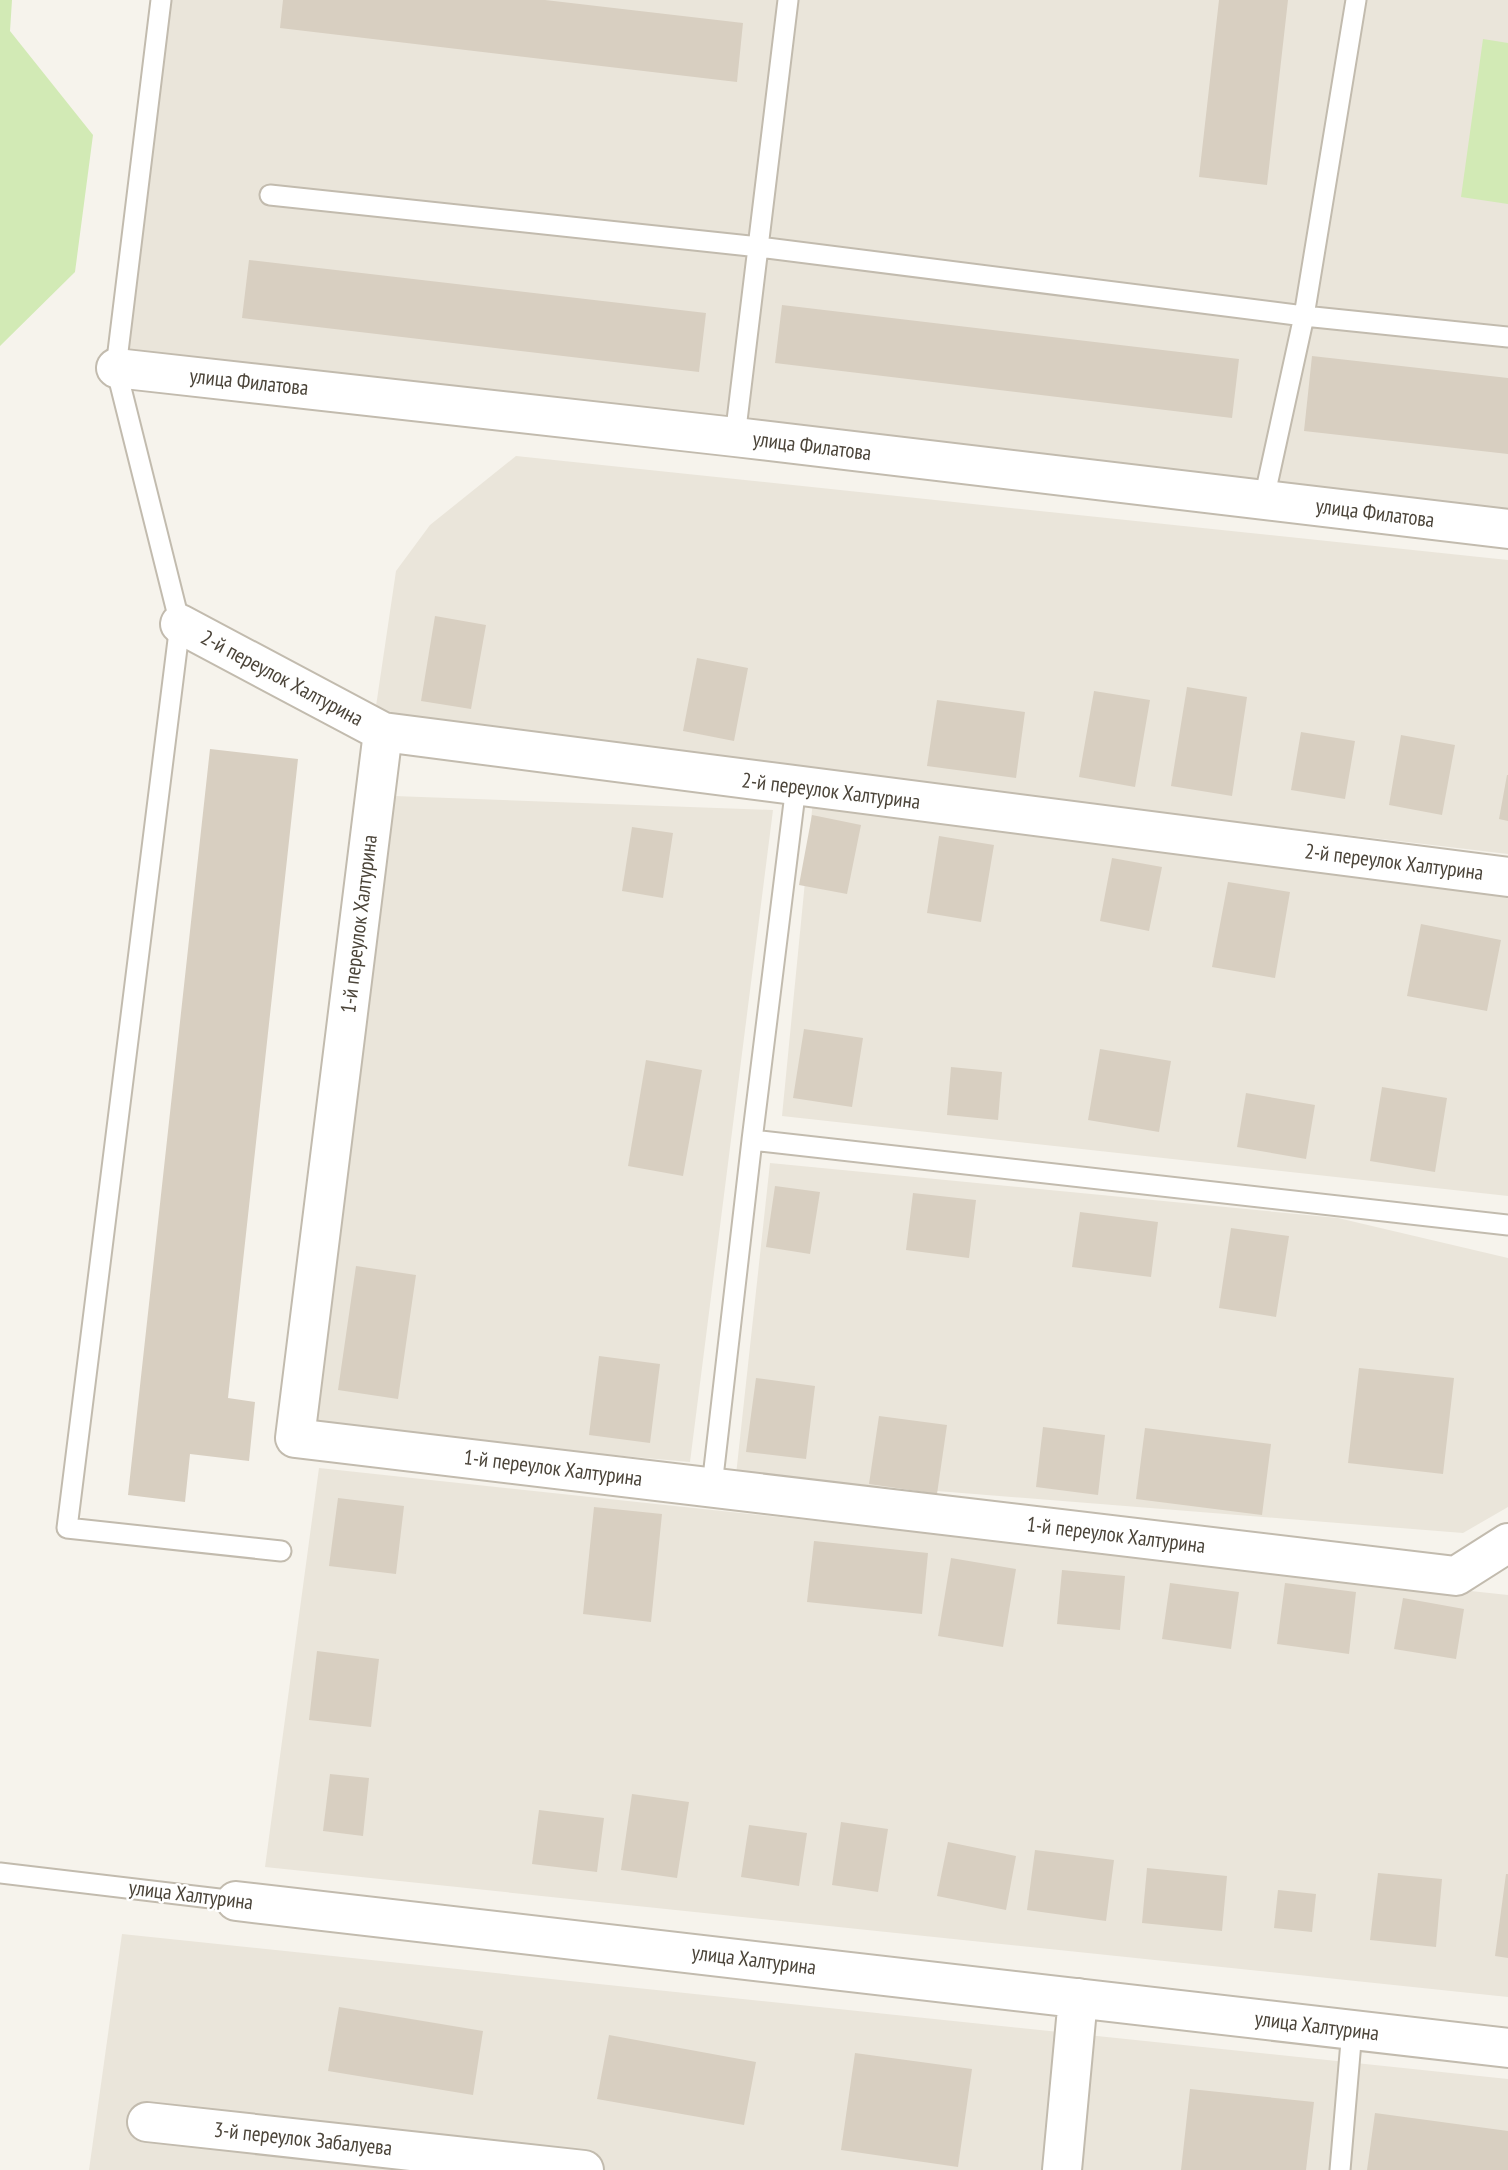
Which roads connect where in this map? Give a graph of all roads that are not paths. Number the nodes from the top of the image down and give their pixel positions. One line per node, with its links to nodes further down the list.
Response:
1 (161, 0): 8 (lane)
2 (789, 0): 5 (lane)
3 (1356, 0): 6 (lane)
4 (270, 195): 5 (lane)
5 (759, 247): 6 (lane); 9 (lane)
6 (1304, 316): 7 (lane); 10 (lane)
7 (1508, 337)
8 (116, 368): 9 (street, улица Филатова); 12 (lane)
9 (735, 437): 10 (street, улица Филатова)
10 (1264, 499): 11 (street, улица Филатова)
11 (1508, 529)
12 (180, 624): 13 (street, 2-й переулок Халтурина); 20 (lane)
13 (383, 732): 14 (street, 2-й переулок Халтурина); 18 (street, 1-й переулок Халтурина)
14 (796, 786): 15 (street, 2-й переулок Халтурина); 16 (lane)
15 (1508, 877)
16 (752, 1140): 17 (lane); 18 (lane)
17 (1508, 1225)
18 (712, 1486): 19 (street, 1-й переулок Халтурина)
19 (1508, 1543)
20 (281, 1551)
21 (0, 1873): 22 (lane, улица Халтурина)
22 (236, 1900): 23 (street, улица Халтурина)
23 (1078, 1998): 24 (street, улица Халтурина); 28 (street)
24 (1352, 2030): 25 (street, улица Халтурина); 29 (lane)
25 (1508, 2048)
26 (147, 2122): 27 (street, 3-й переулок Забалуева)
27 (584, 2170)
28 (1062, 2170)
29 (1340, 2170)

